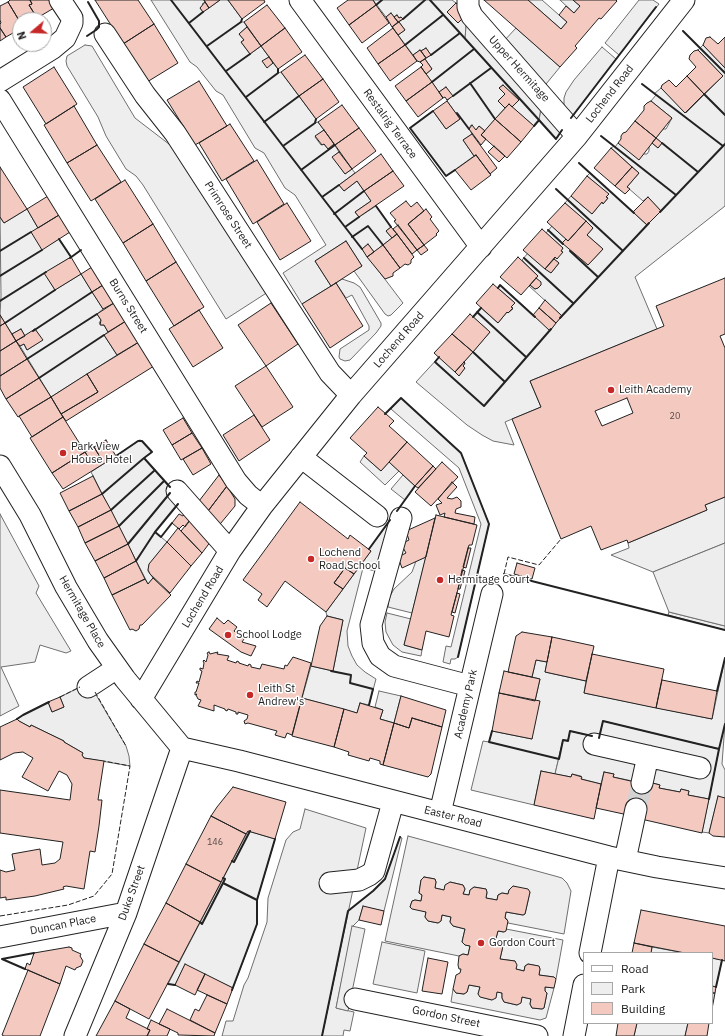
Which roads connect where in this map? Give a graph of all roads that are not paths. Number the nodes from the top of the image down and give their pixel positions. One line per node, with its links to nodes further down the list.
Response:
1 (60, 0): 6 (street)
2 (300, 0): 9 (street, Restalrig Terrace)
3 (468, 0): 8 (street, Upper Hermitage)
4 (672, 4): 8 (street, Lochend Road)
5 (105, 34): 10 (street, Primrose Street)
6 (0, 81)
7 (0, 100): 14 (street, Burns Street)
8 (578, 136): 9 (street, Lochend Road)
9 (481, 247): 10 (street, Lochend Road)
10 (351, 395): 11 (street, Lochend Road)
11 (301, 457): 14 (street, Lochend Road); 15 (street)
12 (0, 466): 19 (street, Hermitage Place)
13 (177, 491): 17 (street)
14 (262, 506): 17 (street, Lochend Road)
15 (377, 516)
16 (401, 518): 20 (street)
17 (230, 551): 22 (street, Lochend Road)
18 (492, 594): 20 (street, Academy Park)
19 (117, 668): 21 (street); 22 (street, Hermitage Place)
20 (470, 686): 30 (street, Academy Park)
21 (88, 687)
22 (141, 699): 24 (street, Hermitage Place)
23 (594, 744): 25 (street)
24 (182, 748): 28 (street, Easter Road); 34 (street, Duke Street)
25 (648, 756): 26 (street); 27 (street)
26 (700, 768)
27 (642, 784)
28 (393, 802): 30 (street, Easter Road); 33 (street)
29 (636, 809): 31 (street)
30 (440, 813): 31 (street, Easter Road)
31 (617, 859): 32 (street, Easter Road); 36 (street)
32 (725, 878)
33 (330, 883)
34 (126, 913): 35 (street, Duncan Place); 39 (street, Duke Street)
35 (0, 937)
36 (590, 952)
37 (583, 990): 41 (street)
38 (355, 999): 40 (street, Gordon Street)
39 (75, 1036)
40 (537, 1036)
41 (574, 1036)

